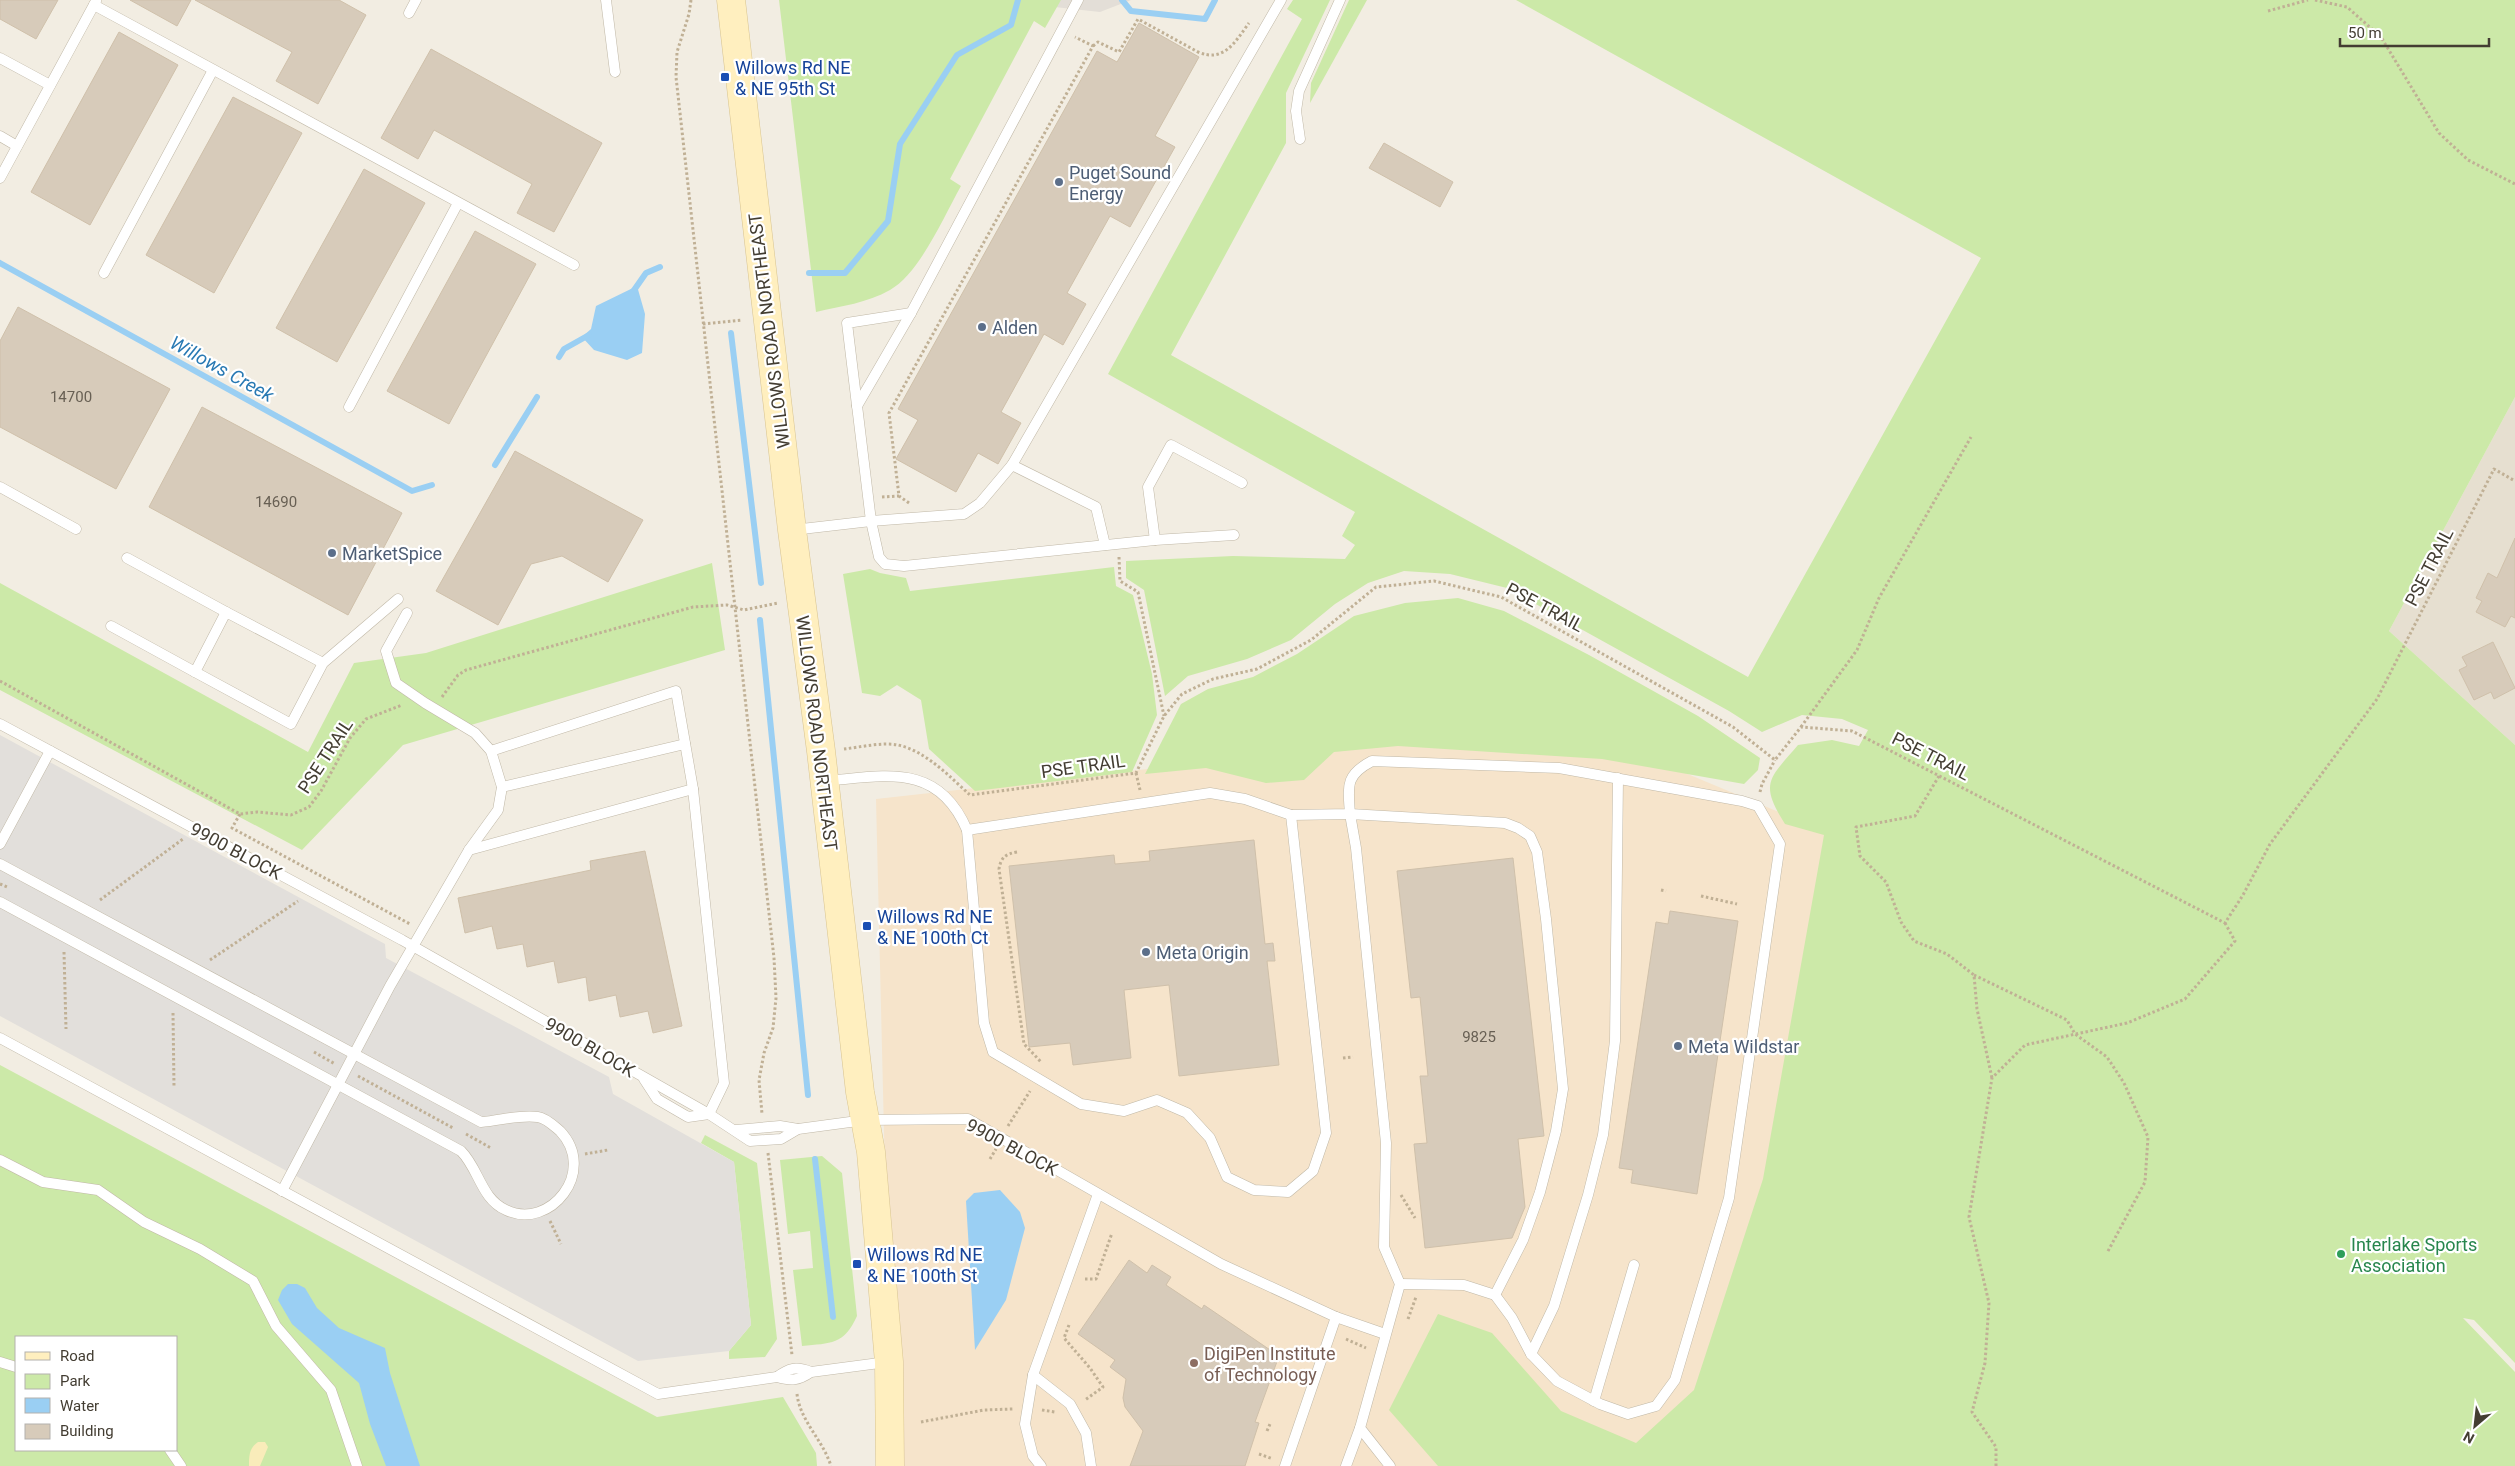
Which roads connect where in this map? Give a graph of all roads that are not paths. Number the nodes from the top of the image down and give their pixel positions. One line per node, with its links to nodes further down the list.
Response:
1 (416, 0): 8 (lane)
2 (606, 0): 11 (lane)
3 (731, 0): 28 (main road, WILLOWS ROAD NORTHEAST)
4 (1078, 0): 20 (lane)
5 (1281, 0): 23 (lane)
6 (1340, 0): 14 (lane)
7 (95, 3): 10 (lane); 12 (lane)
8 (409, 13)
9 (0, 58): 12 (lane)
10 (213, 70): 17 (lane); 19 (lane)
11 (615, 72)
12 (50, 85): 15 (lane)
13 (0, 136): 15 (lane)
14 (1300, 139)
15 (17, 146): 16 (lane)
16 (0, 178)
17 (458, 203): 18 (lane); 22 (lane)
18 (574, 265)
19 (104, 273)
20 (911, 313): 21 (lane); 21 (lane)
21 (857, 406): 26 (lane)
22 (349, 407)
23 (1012, 465): 26 (lane); 31 (lane)
24 (1242, 483): 30 (lane)
25 (0, 487): 27 (lane)
26 (871, 521): 28 (lane); 31 (lane)
27 (76, 528)
28 (792, 530): 44 (main road, WILLOWS ROAD NORTHEAST)
29 (1234, 534): 30 (lane)
30 (1155, 540): 31 (lane)
31 (1105, 544)
32 (127, 558): 34 (lane)
33 (398, 599): 37 (lane)
34 (226, 612): 37 (lane); 38 (lane)
35 (407, 613): 42 (lane)
36 (111, 626): 38 (lane)
37 (323, 663): 38 (lane)
38 (195, 672)
39 (0, 724): 41 (lane, 9900 BLOCK)
40 (685, 744): 42 (lane); 45 (lane); 46 (lane)
41 (50, 751): 50 (lane); 54 (lane, 9900 BLOCK)
42 (491, 751): 45 (lane)
43 (1618, 778): 47 (lane); 68 (lane); 73 (lane)
44 (824, 781): 49 (lane); 59 (main road, WILLOWS ROAD NORTHEAST)
45 (502, 787): 51 (lane)
46 (693, 789): 51 (lane); 58 (lane)
47 (1350, 814): 48 (lane); 64 (lane); 65 (lane)
48 (1291, 815): 49 (lane); 49 (lane)
49 (967, 830)
50 (0, 844)
51 (469, 850): 54 (lane)
52 (0, 864): 56 (lane)
53 (0, 902): 57 (lane)
54 (415, 947): 56 (lane); 58 (lane, 9900 BLOCK)
55 (0, 1038): 61 (lane)
56 (354, 1055): 57 (lane); 57 (lane)
57 (338, 1085): 61 (lane)
58 (709, 1114): 59 (lane, 9900 BLOCK)
59 (865, 1120): 62 (lane, 9900 BLOCK); 70 (main road, WILLOWS ROAD NORTHEAST)
60 (0, 1160): 77 (lane)
61 (282, 1191): 70 (lane)
62 (1098, 1194): 66 (lane, 9900 BLOCK); 72 (lane)
63 (1634, 1265): 73 (lane)
64 (1400, 1284): 65 (lane); 67 (lane)
65 (1495, 1295): 68 (lane)
66 (1336, 1317): 67 (lane, 9900 BLOCK); 81 (lane)
67 (1385, 1334): 74 (lane)
68 (1531, 1354): 73 (lane)
69 (0, 1362): 71 (lane)
70 (889, 1362): 78 (main road, WILLOWS ROAD NORTHEAST)
71 (15, 1367)
72 (1033, 1375): 79 (lane); 80 (lane)
73 (1594, 1401)
74 (1360, 1428): 82 (lane); 83 (lane)
75 (171, 1451): 76 (lane)
76 (181, 1466)
77 (357, 1466)
78 (890, 1466)
79 (1041, 1466)
80 (1091, 1466)
81 (1285, 1466)
82 (1346, 1466)
83 (1390, 1466)

